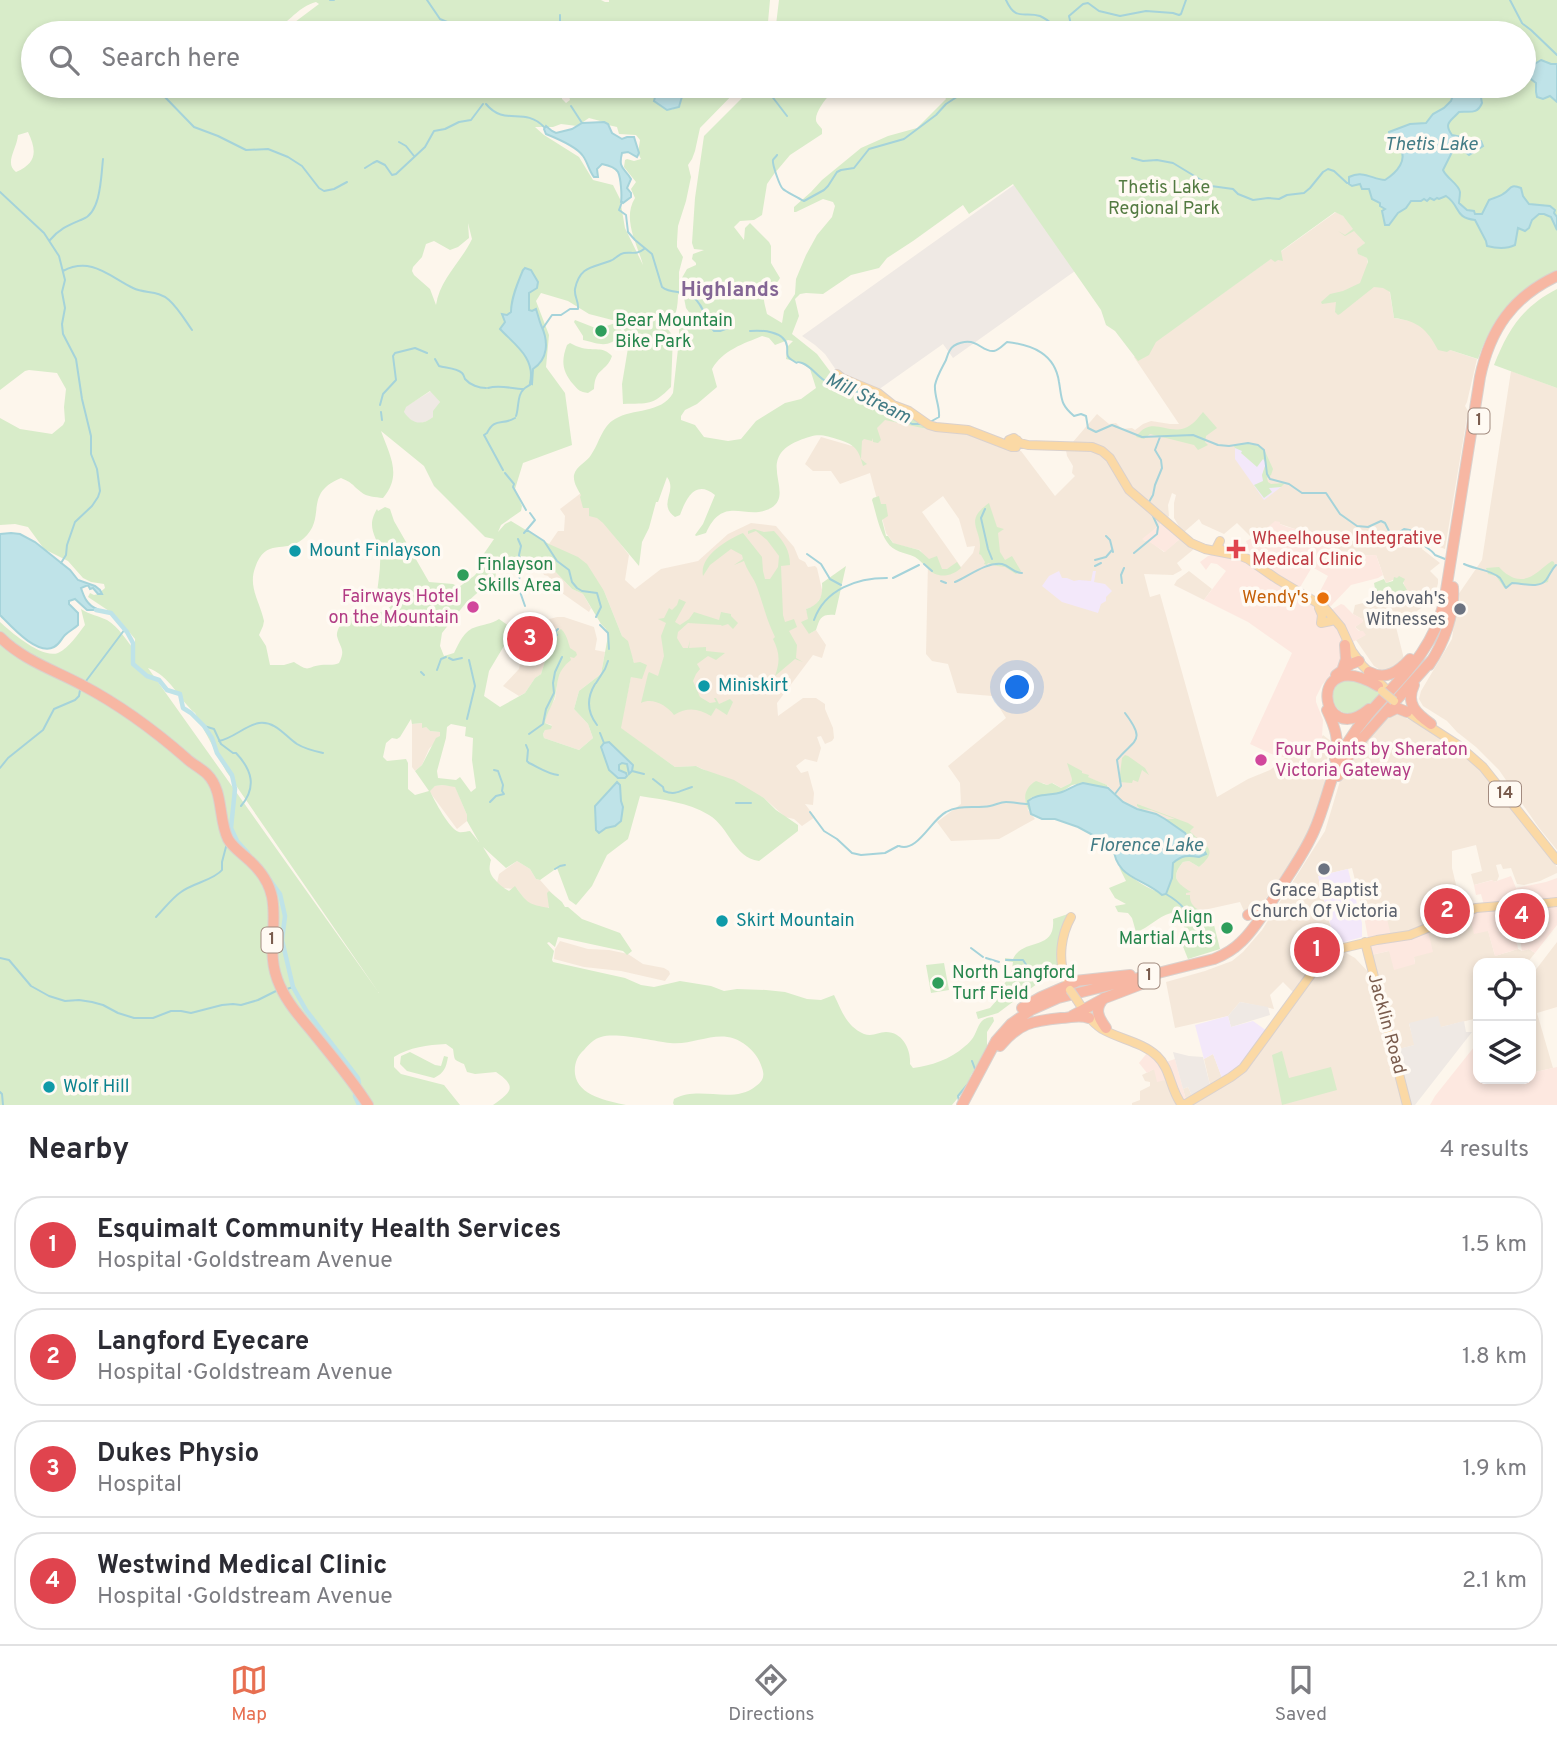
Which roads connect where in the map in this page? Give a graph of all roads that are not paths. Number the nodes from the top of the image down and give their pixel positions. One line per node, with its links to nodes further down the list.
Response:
1 (1557, 276): 4 (highway, 1)
2 (1557, 282): 9 (highway, 1)
3 (837, 374): 6 (main road)
4 (1462, 492): 11 (highway); 22 (highway, 1)
5 (1220, 541): 7 (main road)
6 (1197, 547): 7 (main road); 8 (main road)
7 (1230, 554): 13 (main road); 13 (main road)
8 (1202, 556)
9 (1453, 587): 14 (highway); 23 (highway, 1)
10 (1332, 610): 13 (main road)
11 (1434, 616): 15 (highway); 17 (highway)
12 (0, 639): 40 (highway, 1)
13 (1353, 654): 15 (main road); 16 (highway); 16 (highway); 17 (main road)
14 (1432, 660): 18 (highway); 21 (highway)
15 (1368, 672): 17 (main road)
16 (1338, 674): 22 (highway)
17 (1382, 688): 18 (main road, bridge)
18 (1396, 701): 19 (main road, 14); 20 (highway); 21 (main road, 14)
19 (1407, 712): 20 (highway); 25 (main road, 14)
20 (1383, 716): 23 (highway)
21 (1431, 724): 24 (main road, 14)
22 (1325, 798): 26 (highway, 1)
23 (1314, 839): 30 (highway, 1)
24 (1557, 855)
25 (1557, 860)
26 (1295, 866): 28 (highway); 30 (highway, 1)
27 (1557, 902): 29 (main road)
28 (1248, 915)
29 (1365, 942): 42 (main road); 43 (main road, Jacklin Road)
30 (1207, 963): 32 (highway); 35 (highway); 39 (highway, 1)
31 (1065, 973): 31 (main road); 32 (highway); 33 (main road); 34 (highway)
32 (1082, 980): 33 (highway)
33 (1071, 987): 34 (highway); 36 (main road, bridge)
34 (1054, 991): 39 (highway)
35 (1105, 998): 36 (highway); 37 (highway)
36 (1083, 1007): 37 (main road); 38 (main road); 39 (highway)
37 (1106, 1028): 38 (main road)
38 (1117, 1035): 42 (main road)
39 (987, 1059): 41 (highway, 1)
40 (368, 1105)
41 (964, 1105)
42 (1183, 1105)
43 (1407, 1105)

